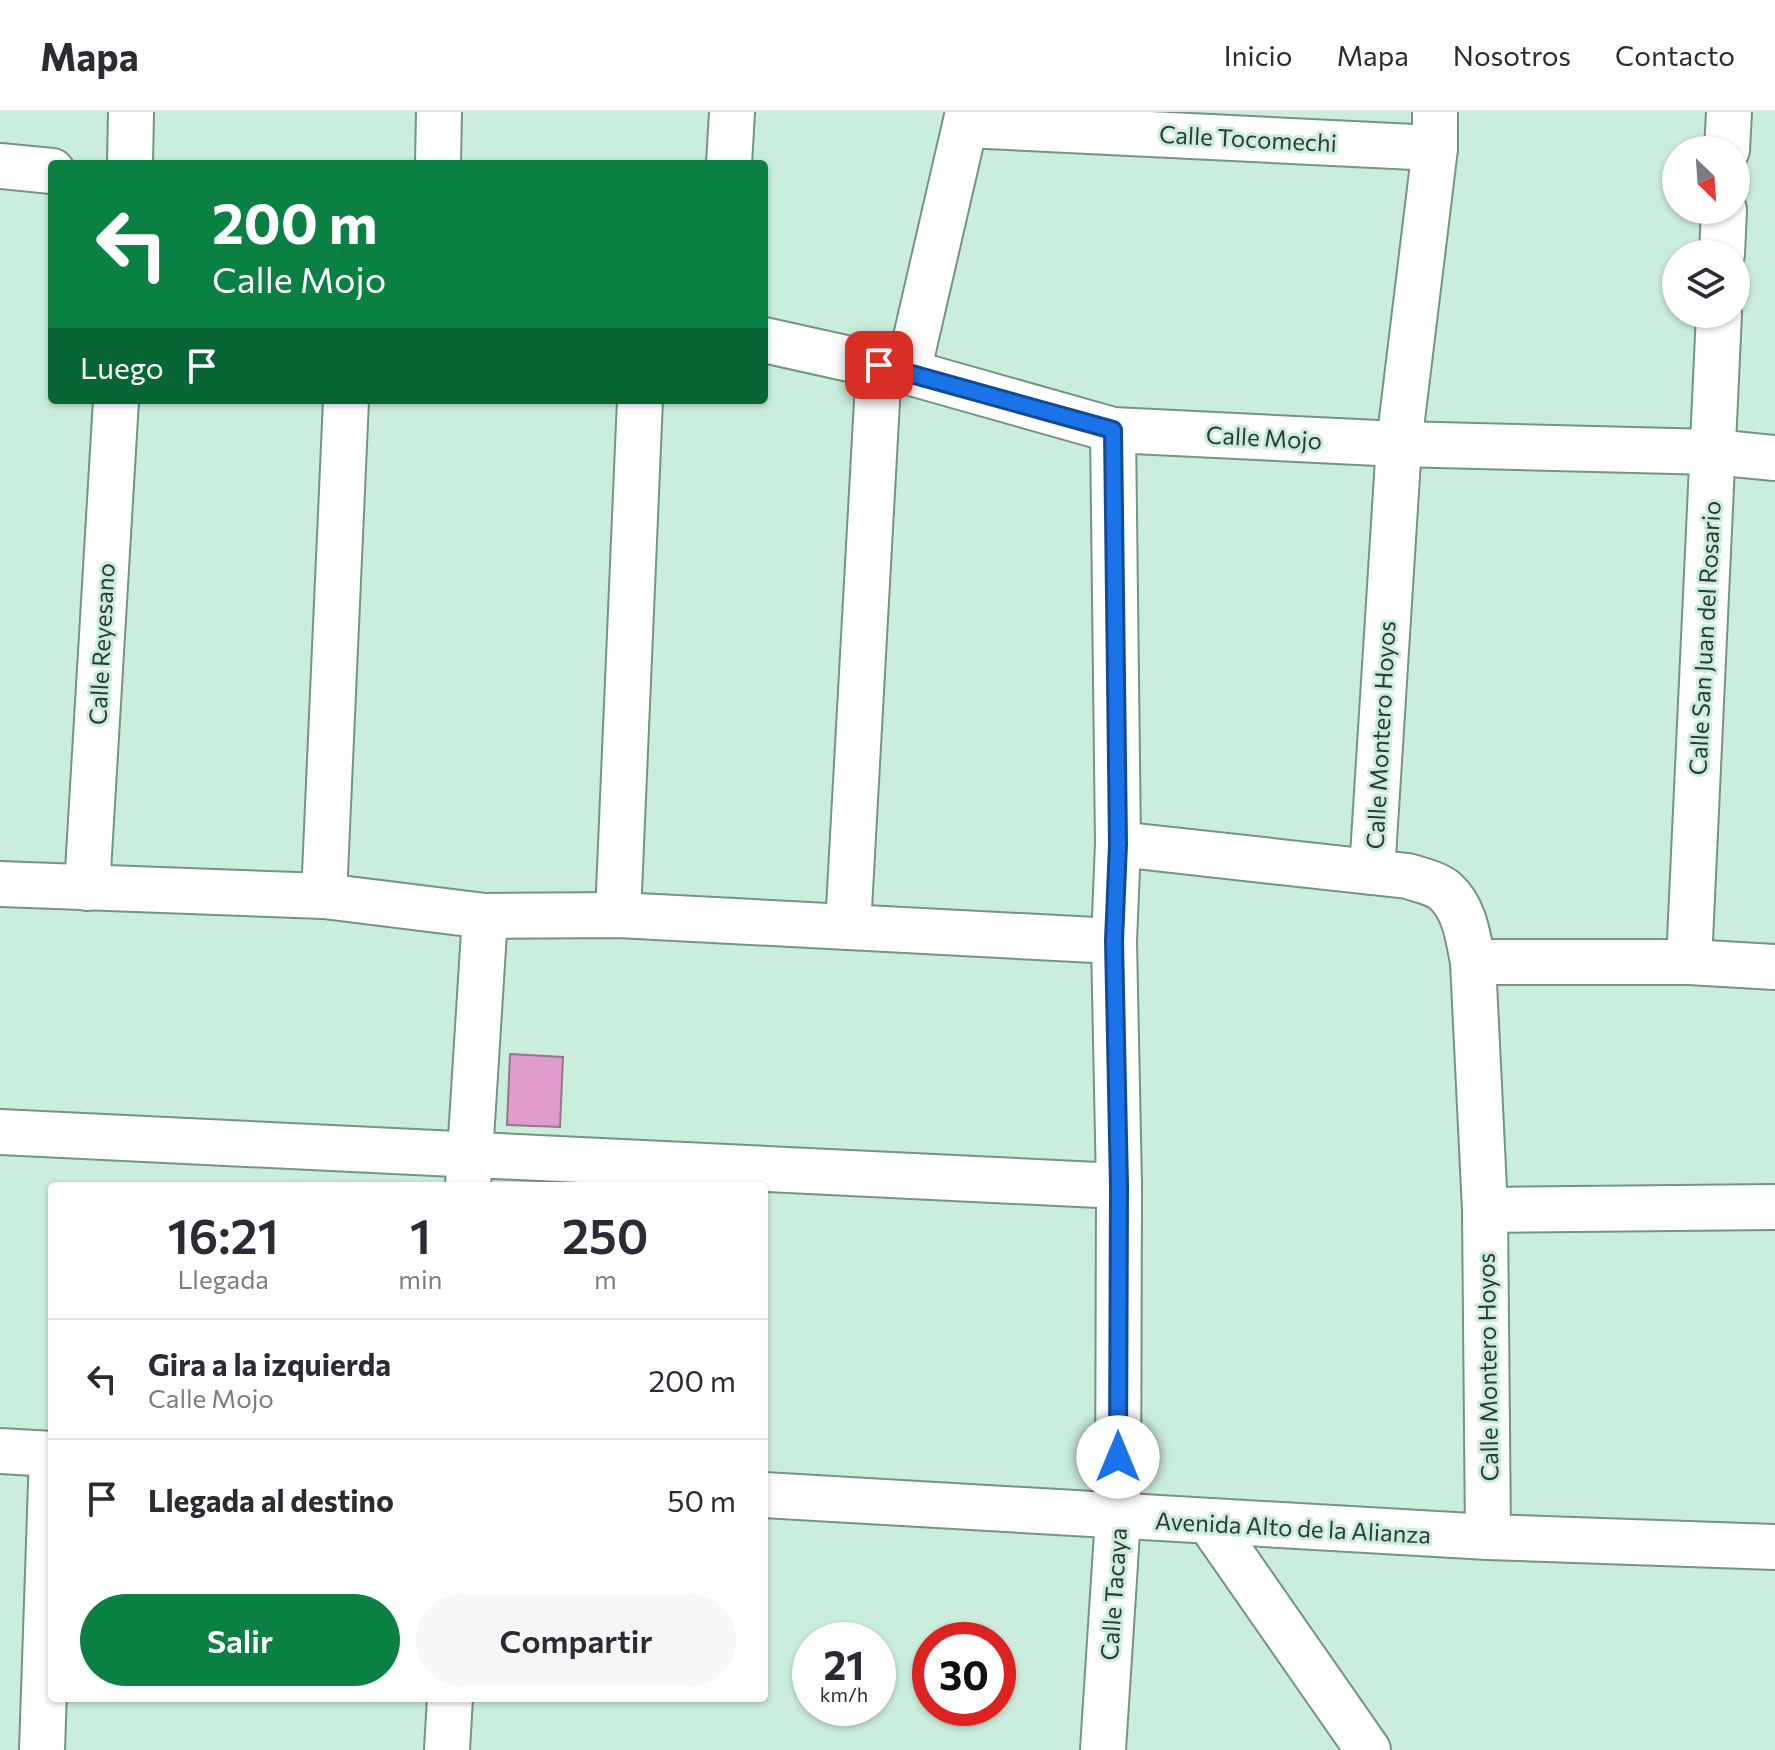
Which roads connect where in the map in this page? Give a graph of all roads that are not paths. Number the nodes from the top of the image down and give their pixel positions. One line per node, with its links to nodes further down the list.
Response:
1 (131, 112): 8 (street)
2 (439, 112): 9 (street)
3 (732, 112): 10 (street)
4 (1729, 112): 7 (street)
5 (967, 118): 6 (street, Calle Tocomechi); 15 (street)
6 (1435, 130): 20 (street, Calle Montero Hoyos)
7 (1728, 136)
8 (130, 160)
9 (438, 160)
10 (729, 160)
11 (0, 166): 12 (street)
12 (48, 171)
13 (1718, 328): 21 (street, Calle San Juan del Rosario)
14 (768, 341): 15 (street, Calle Mojo)
15 (893, 369): 19 (street, Calle Mojo); 30 (street)
16 (116, 404): 26 (street, Calle Reyesano)
17 (346, 404): 27 (street)
18 (640, 404): 28 (street)
19 (1113, 430): 20 (street, Calle Mojo); 23 (street, Calle Tacaya)
20 (1399, 444): 21 (street, Calle Mojo); 24 (street, Calle Montero Hoyos)
21 (1713, 452): 22 (street, Calle Mojo); 33 (street, Calle San Juan del Rosario)
22 (1775, 458)
23 (1118, 844): 24 (street); 31 (street, Calle Tacaya)
24 (1372, 872): 32 (street, Calle Montero Hoyos)
25 (0, 884): 26 (street)
26 (87, 888): 27 (street)
27 (324, 896): 29 (street)
28 (618, 915): 29 (street); 30 (street)
29 (485, 916): 36 (street)
30 (848, 927): 31 (street)
31 (1114, 941): 37 (street, Calle Tacaya)
32 (1473, 962): 33 (street); 39 (street, Calle Montero Hoyos)
33 (1689, 962): 34 (street)
34 (1775, 967)
35 (0, 1132): 36 (street)
36 (468, 1170): 37 (street)
37 (1119, 1186): 43 (street, Calle Tacaya)
38 (1775, 1207): 39 (street)
39 (1485, 1210): 45 (street, Calle Montero Hoyos)
40 (0, 1451): 41 (street)
41 (48, 1454)
42 (768, 1495): 43 (street, Avenida Alto de la Alianza)
43 (1118, 1517): 44 (street, Avenida Alto de la Alianza); 51 (street, Calle Tacaya)
44 (1210, 1523): 45 (street, Avenida Alto de la Alianza); 52 (street)
45 (1488, 1537): 46 (street, Avenida Alto de la Alianza)
46 (1775, 1547)
47 (48, 1572): 49 (street)
48 (450, 1702): 50 (street)
49 (42, 1750)
50 (447, 1750)
51 (1103, 1750)
52 (1368, 1750)

